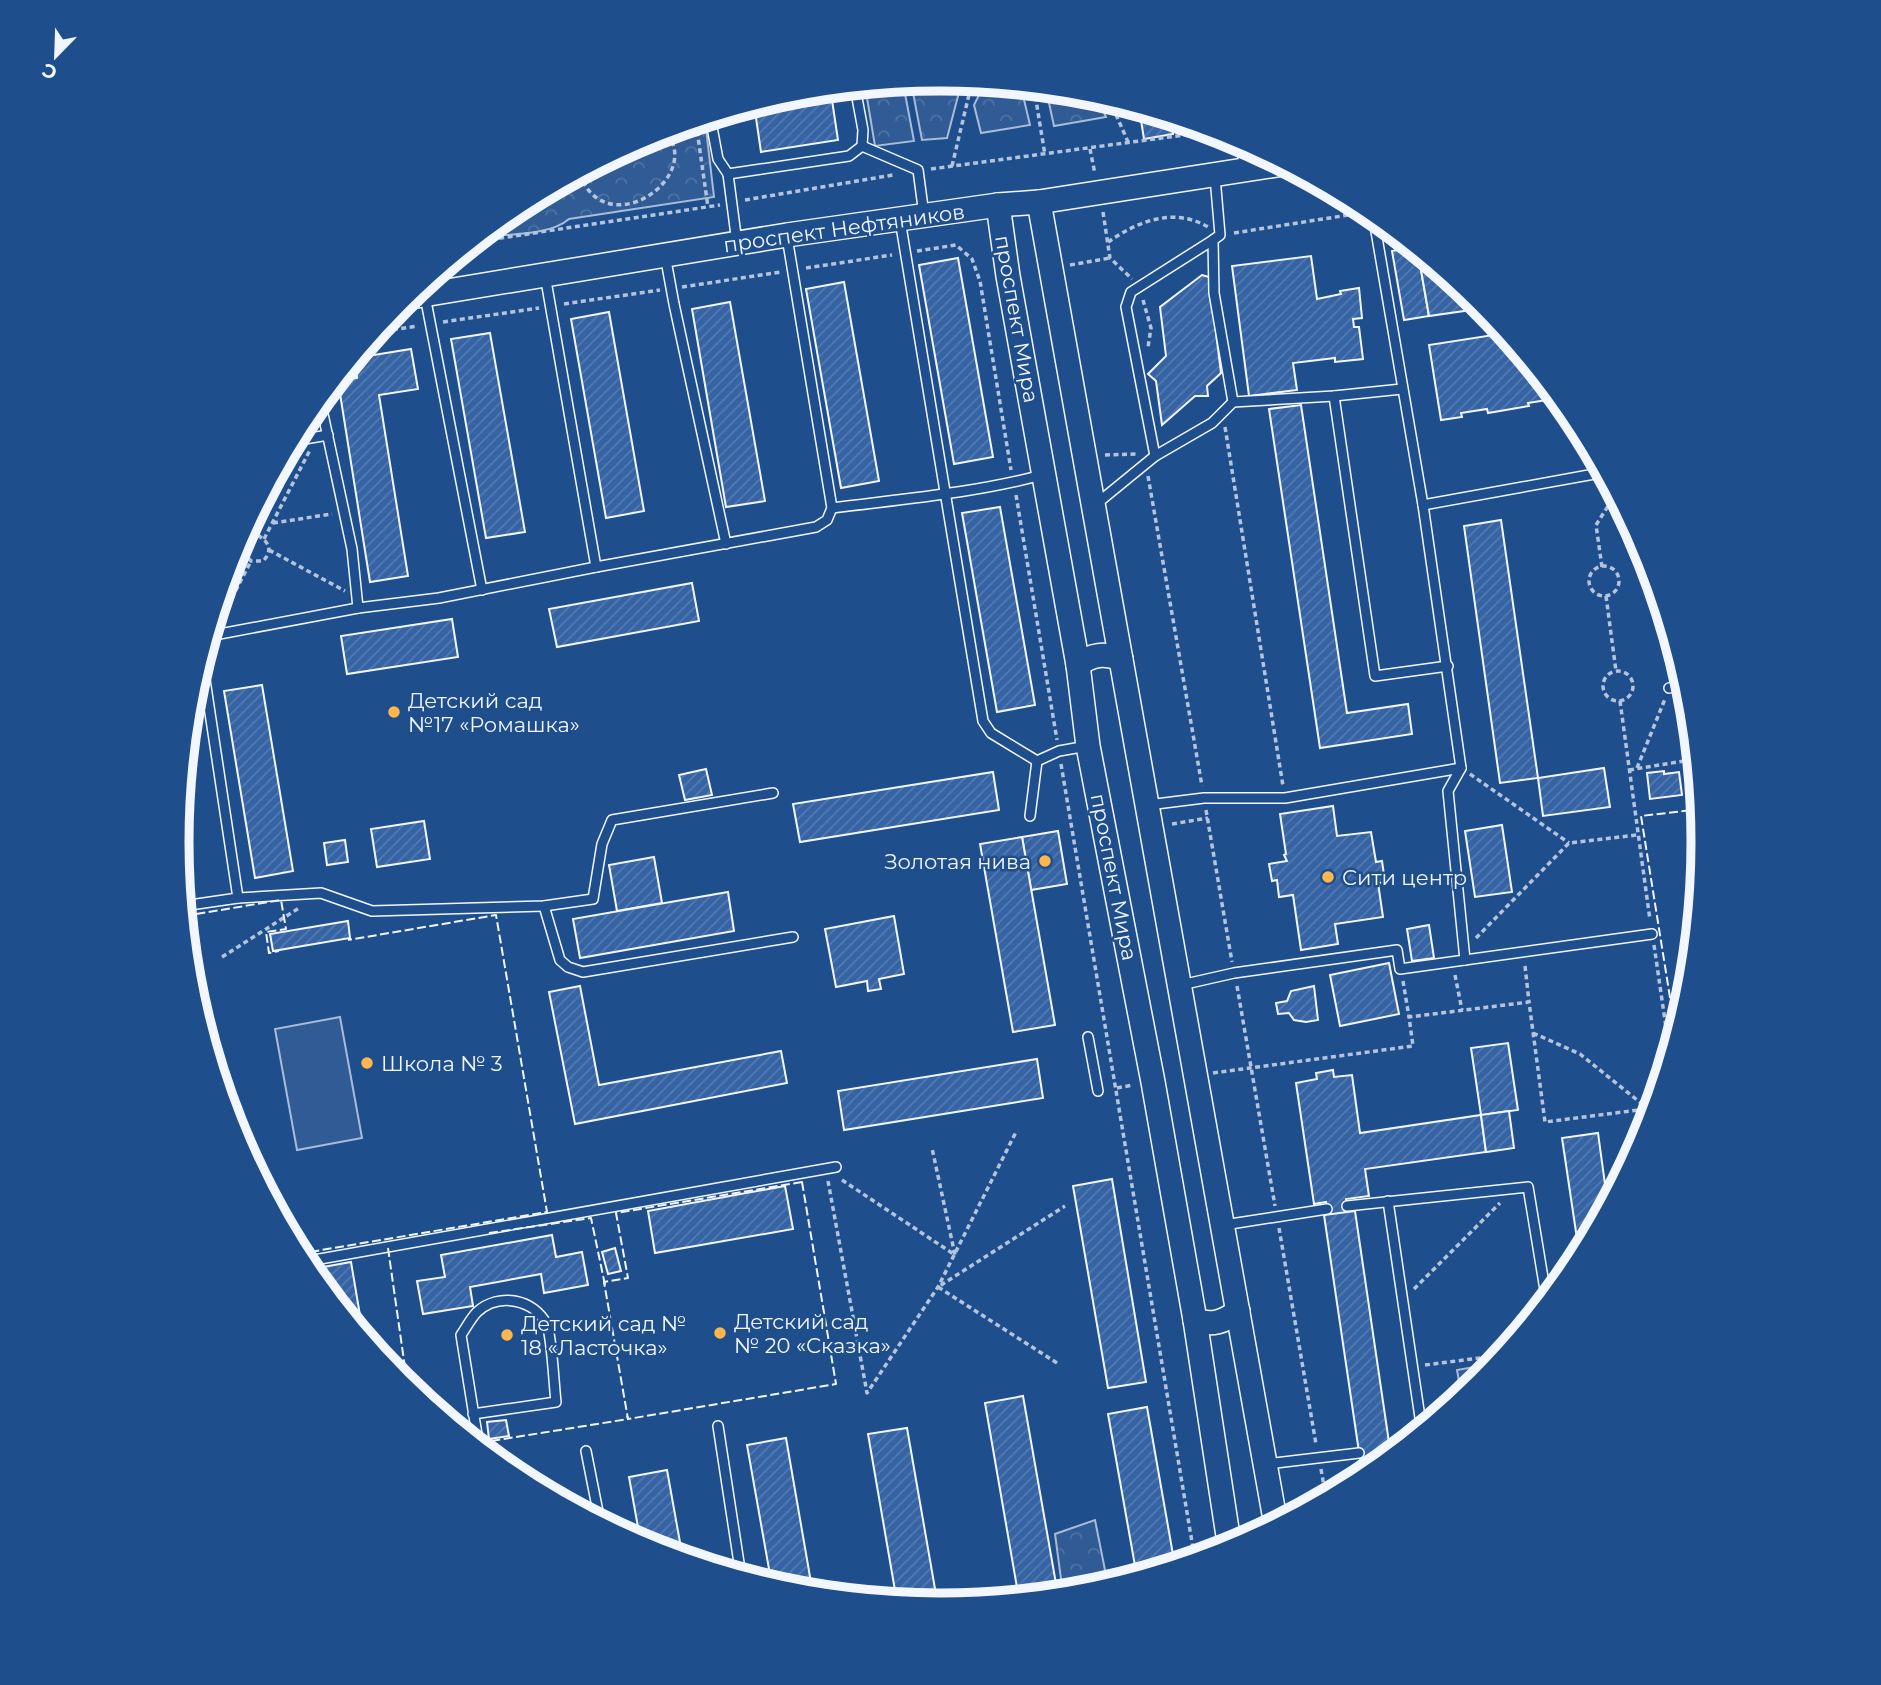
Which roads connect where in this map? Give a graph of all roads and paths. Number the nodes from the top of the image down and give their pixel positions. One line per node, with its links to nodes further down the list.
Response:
1 (970, 92): 13 (path)
2 (857, 96): 10 (lane)
3 (1035, 97): 11 (path)
4 (1115, 112): 9 (path)
5 (712, 127): 17 (lane)
6 (697, 132): 23 (path)
7 (1191, 134): 9 (path)
8 (673, 141): 19 (path)
9 (1129, 144): 11 (path)
10 (862, 146): 16 (lane); 17 (lane)
11 (1045, 155): 13 (path)
12 (1250, 158): 15 (main road)
13 (952, 166): 16 (path)
14 (1267, 166): 15 (main road, проспект Нефтяников)
15 (1252, 168): 18 (main road, проспект Нефтяников)
16 (918, 170): 21 (path); 24 (lane)
17 (728, 174): 21 (lane)
18 (1215, 174): 20 (main road, проспект Нефтяников); 29 (lane)
19 (584, 182)
20 (1039, 202): 22 (main road, проспект Нефтяников); 55 (main road, проспект Мира)
21 (732, 203): 23 (path); 32 (lane)
22 (998, 205): 24 (main road, проспект Нефтяников); 49 (main road, проспект Мира)
23 (708, 207): 30 (path)
24 (925, 216): 26 (main road, проспект Нефтяников)
25 (1354, 216): 29 (path)
26 (900, 220): 28 (main road, проспект Нефтяников); 52 (lane)
27 (1374, 229): 40 (lane)
28 (787, 235): 32 (main road, проспект Нефтяников); 56 (lane)
29 (1216, 238): 31 (path); 42 (lane); 48 (lane)
30 (493, 239)
31 (1107, 242)
32 (737, 244): 34 (main road, проспект Нефтяников)
33 (956, 245): 51 (path)
34 (665, 255): 37 (main road, проспект Нефтяников); 61 (lane)
35 (1110, 258): 36 (path)
36 (1065, 266)
37 (545, 275): 38 (main road, проспект Нефтяников); 65 (lane)
38 (426, 295)
39 (417, 304): 67 (lane)
40 (1402, 389): 41 (lane); 54 (lane)
41 (1334, 396): 42 (lane); 75 (lane)
42 (1233, 402): 43 (lane)
43 (1223, 414): 48 (lane); 89 (path)
44 (323, 415): 45 (lane)
45 (328, 435): 46 (lane); 57 (lane)
46 (317, 437): 47 (lane); 58 (path)
47 (308, 439)
48 (1155, 456): 55 (lane)
49 (1044, 474): 51 (lane); 74 (main road, проспект Мира)
50 (1595, 474): 54 (lane)
51 (1014, 482): 52 (lane); 82 (path)
52 (946, 493): 56 (lane); 84 (lane)
53 (1610, 502): 66 (path)
54 (1423, 505): 75 (lane)
55 (1094, 506): 73 (main road, проспект Мира)
56 (832, 508): 61 (lane)
57 (344, 512): 58 (path); 69 (lane)
58 (272, 523): 60 (path)
59 (255, 535): 60 (path)
60 (264, 539): 62 (path)
61 (726, 544): 65 (lane)
62 (269, 550): 64 (path); 69 (path)
63 (246, 555): 64 (path)
64 (251, 561): 70 (path)
65 (596, 567): 67 (lane)
66 (1602, 567): 68 (path); 68 (path)
67 (481, 590): 71 (lane)
68 (1606, 596): 76 (path)
69 (357, 597): 71 (lane)
70 (229, 603)
71 (358, 608): 72 (lane)
72 (219, 633)
73 (1121, 659): 74 (main road); 90 (main road, проспект Мира)
74 (1078, 665): 81 (main road, проспект Мира)
75 (1448, 666): 85 (lane)
76 (1616, 671): 80 (path); 80 (path)
77 (205, 687): 97 (lane)
78 (1676, 687): 79 (lane)
79 (1669, 688): 86 (path)
80 (1620, 701): 87 (path)
81 (1088, 746): 82 (lane); 134 (main road, проспект Мира)
82 (1059, 751): 84 (lane); 148 (path)
83 (1687, 760): 86 (path)
84 (1037, 761): 91 (lane)
85 (1461, 768): 89 (lane); 95 (path); 103 (lane)
86 (1637, 768): 87 (path)
87 (1629, 770): 94 (path)
88 (773, 793): 99 (lane)
89 (1285, 798): 90 (lane)
90 (1147, 805): 107 (main road, проспект Мира)
91 (1030, 816)
92 (1208, 818): 93 (path)
93 (1162, 825)
94 (1637, 835): 95 (path); 100 (path)
95 (1569, 843): 103 (path)
96 (321, 893): 97 (lane); 99 (lane); 104 (path)
97 (238, 898): 98 (lane)
98 (192, 905)
99 (544, 906): 101 (lane)
100 (1652, 934): 102 (lane); 112 (path)
101 (793, 937)
102 (1524, 951): 103 (lane); 108 (path)
103 (1465, 955): 105 (lane)
104 (222, 957)
105 (1453, 961): 106 (lane); 109 (path)
106 (1400, 969): 107 (lane); 110 (path)
107 (1179, 985): 127 (main road, проспект Мира)
108 (1529, 1002): 109 (path); 111 (path)
109 (1462, 1010): 110 (path)
110 (1409, 1017): 114 (path)
111 (1533, 1033): 116 (path); 117 (path)
112 (1667, 1034)
113 (1088, 1037): 115 (lane)
114 (1251, 1067)
115 (1098, 1091)
116 (1644, 1106)
117 (1643, 1109)
118 (1016, 1132): 128 (path)
119 (932, 1147): 128 (path)
120 (836, 1167): 121 (lane)
121 (825, 1169): 128 (path); 129 (lane); 130 (path)
122 (1514, 1189): 123 (lane); 131 (lane); 132 (path)
123 (1388, 1201): 125 (lane); 132 (lane)
124 (1065, 1206): 130 (path)
125 (1347, 1206)
126 (1327, 1209): 127 (lane)
127 (1222, 1225): 133 (main road, проспект Мира)
128 (955, 1255): 130 (path)
129 (316, 1260)
130 (938, 1287): 136 (path)
131 (1544, 1290)
132 (1403, 1301): 137 (lane)
133 (1238, 1311): 134 (main road); 144 (main road, проспект Мира)
134 (1195, 1320): 147 (main road, проспект Мира)
135 (1488, 1357): 137 (path)
136 (1057, 1363)
137 (1412, 1366): 139 (lane)
138 (473, 1414): 138 (lane); 141 (lane)
139 (1420, 1421)
140 (718, 1426): 149 (lane)
141 (477, 1434)
142 (586, 1451): 145 (lane)
143 (1359, 1452): 144 (lane)
144 (1265, 1464): 146 (main road, проспект Мира)
145 (598, 1511)
146 (1274, 1515)
147 (1228, 1537)
148 (1193, 1550)
149 (739, 1566)

